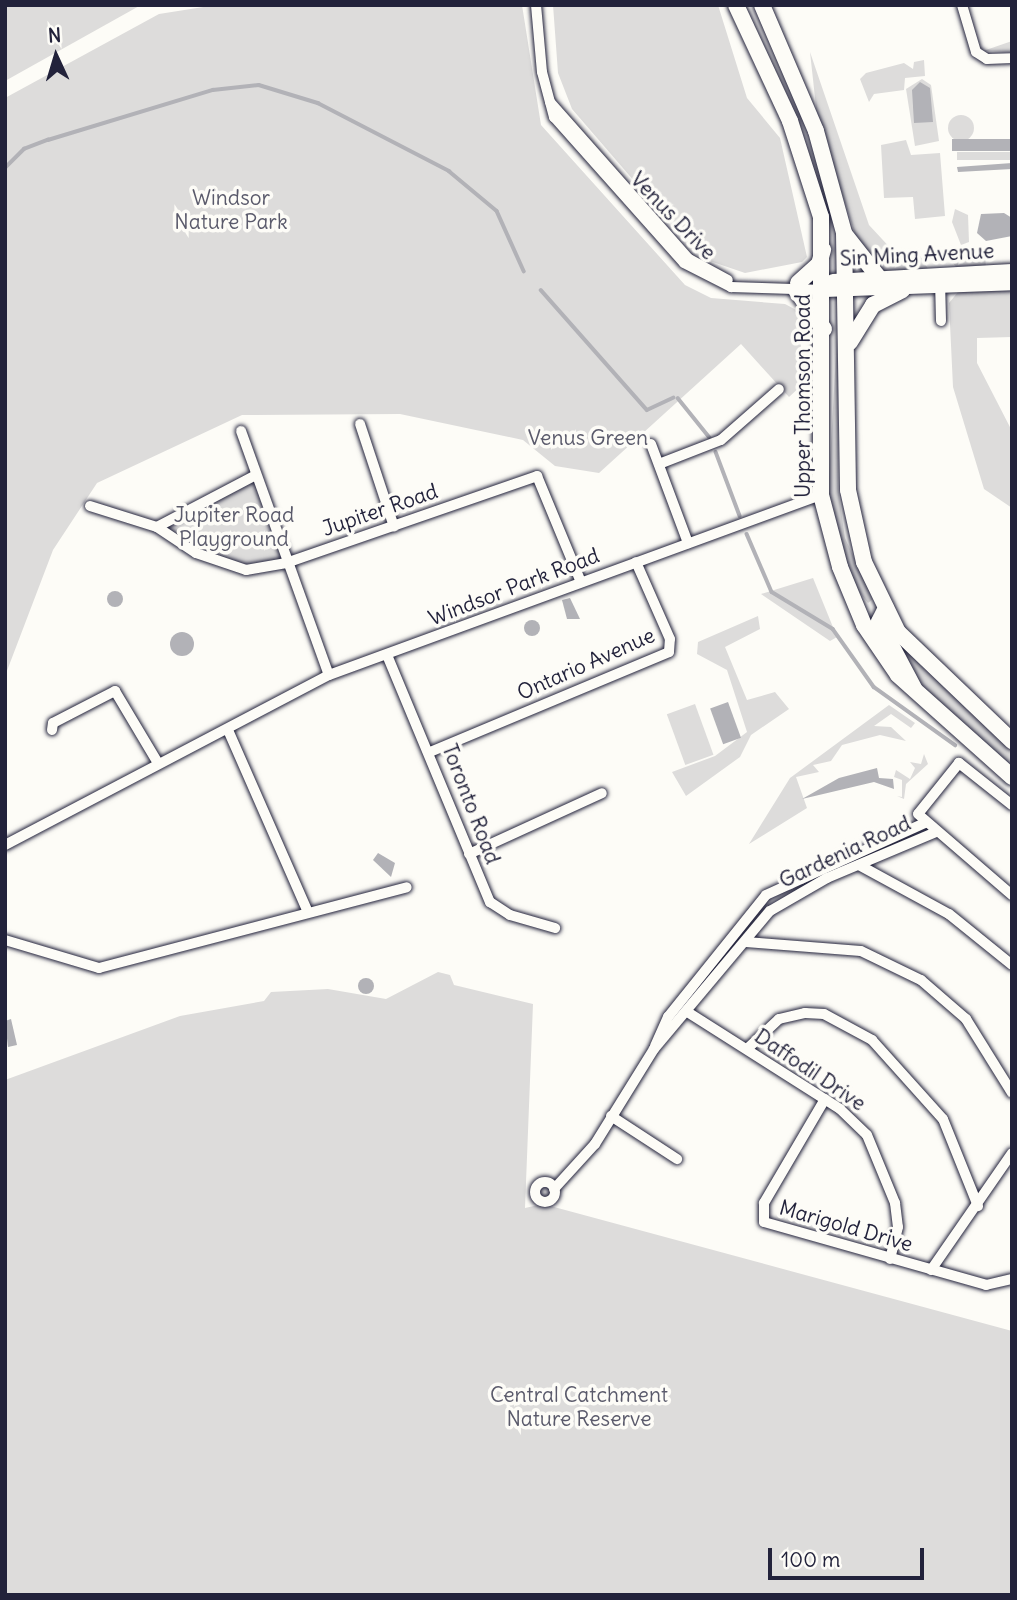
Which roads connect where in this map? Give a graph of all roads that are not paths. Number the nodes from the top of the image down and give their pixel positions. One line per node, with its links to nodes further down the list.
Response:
1 (536, 5): 13 (street, Venus Drive)
2 (736, 5): 7 (main road, Upper Thomson Road)
3 (762, 5): 6 (main road, Upper Thomson Road)
4 (962, 5): 5 (street)
5 (1012, 58)
6 (845, 233): 9 (main road); 12 (main road, Upper Thomson Road)
7 (824, 244): 13 (main road); 14 (main road, Upper Thomson Road)
8 (1012, 271): 10 (main road, Sin Ming Avenue)
9 (880, 279): 10 (main road, Sin Ming Avenue); 12 (main road, Sin Ming Avenue)
10 (940, 281): 11 (main road, Sin Ming Avenue); 15 (main road, Sin Ming Avenue); 16 (street)
11 (1012, 284)
12 (848, 285): 14 (main road, Venus Drive); 15 (main road, Sin Ming Avenue); 18 (main road, Upper Thomson Road)
13 (797, 286): 14 (street, Venus Drive); 17 (main road)
14 (825, 286): 17 (main road, Upper Thomson Road)
15 (902, 290): 18 (main road)
16 (941, 321)
17 (825, 331): 25 (main road, Upper Thomson Road)
18 (847, 347): 33 (main road, Upper Thomson Road)
19 (779, 389): 23 (street)
20 (360, 424): 28 (street)
21 (241, 431): 24 (street)
22 (651, 444): 23 (street)
23 (659, 464): 29 (street)
24 (256, 475): 27 (street); 31 (street)
25 (821, 495): 29 (street, Windsor Park Road); 34 (main road, Upper Thomson Road)
26 (90, 506): 27 (street, Jupiter Road)
27 (157, 527): 31 (street, Jupiter Road)
28 (394, 527): 31 (street, Jupiter Road); 32 (street, Jupiter Road)
29 (688, 544): 30 (street, Windsor Park Road)
30 (636, 562): 32 (street, Windsor Park Road); 41 (street, Ontario Avenue)
31 (286, 563): 36 (street)
32 (581, 582): 35 (street, Windsor Park Road)
33 (883, 602): 34 (main road); 37 (main road); 40 (main road, Upper Thomson Road)
34 (855, 606): 37 (main road, Upper Thomson Road)
35 (387, 655): 36 (street, Windsor Park Road); 41 (street, Toronto Road)
36 (329, 676): 39 (street, Windsor Park Road)
37 (915, 690): 43 (main road, Upper Thomson Road)
38 (52, 730): 42 (street)
39 (228, 730): 42 (street, Windsor Park Road); 53 (street)
40 (1012, 741)
41 (430, 752): 49 (street, Toronto Road)
42 (158, 763): 48 (street, Windsor Park Road)
43 (1012, 777)
44 (602, 793): 49 (street)
45 (1012, 805): 46 (street)
46 (925, 822): 47 (street); 59 (street, Gardenia Road)
47 (936, 832): 50 (street, Gardenia Road); 52 (street, Gardenia Road)
48 (5, 845)
49 (469, 854): 54 (street, Toronto Road)
50 (859, 865): 56 (street, Gardenia Road); 57 (street)
51 (407, 887): 53 (street)
52 (1012, 895)
53 (308, 912): 55 (street)
54 (555, 928)
55 (5, 940)
56 (746, 942): 58 (street, Gardenia Road); 61 (street)
57 (1012, 965)
58 (689, 1013): 59 (street, Gardenia Road); 60 (street, Daffodil Drive)
59 (654, 1049): 63 (street, Gardenia Road)
60 (747, 1049): 62 (street, Daffodil Drive); 67 (street)
61 (1012, 1093)
62 (825, 1099): 68 (street, Daffodil Drive); 68 (street, Marigold Drive)
63 (611, 1116): 65 (street); 66 (street, Gardenia Road)
64 (1012, 1153): 67 (street)
65 (677, 1159)
66 (554, 1189)
67 (978, 1206): 69 (street)
68 (890, 1259): 69 (street, Marigold Drive)
69 (931, 1270): 70 (street, Marigold Drive)
70 (1012, 1279)

